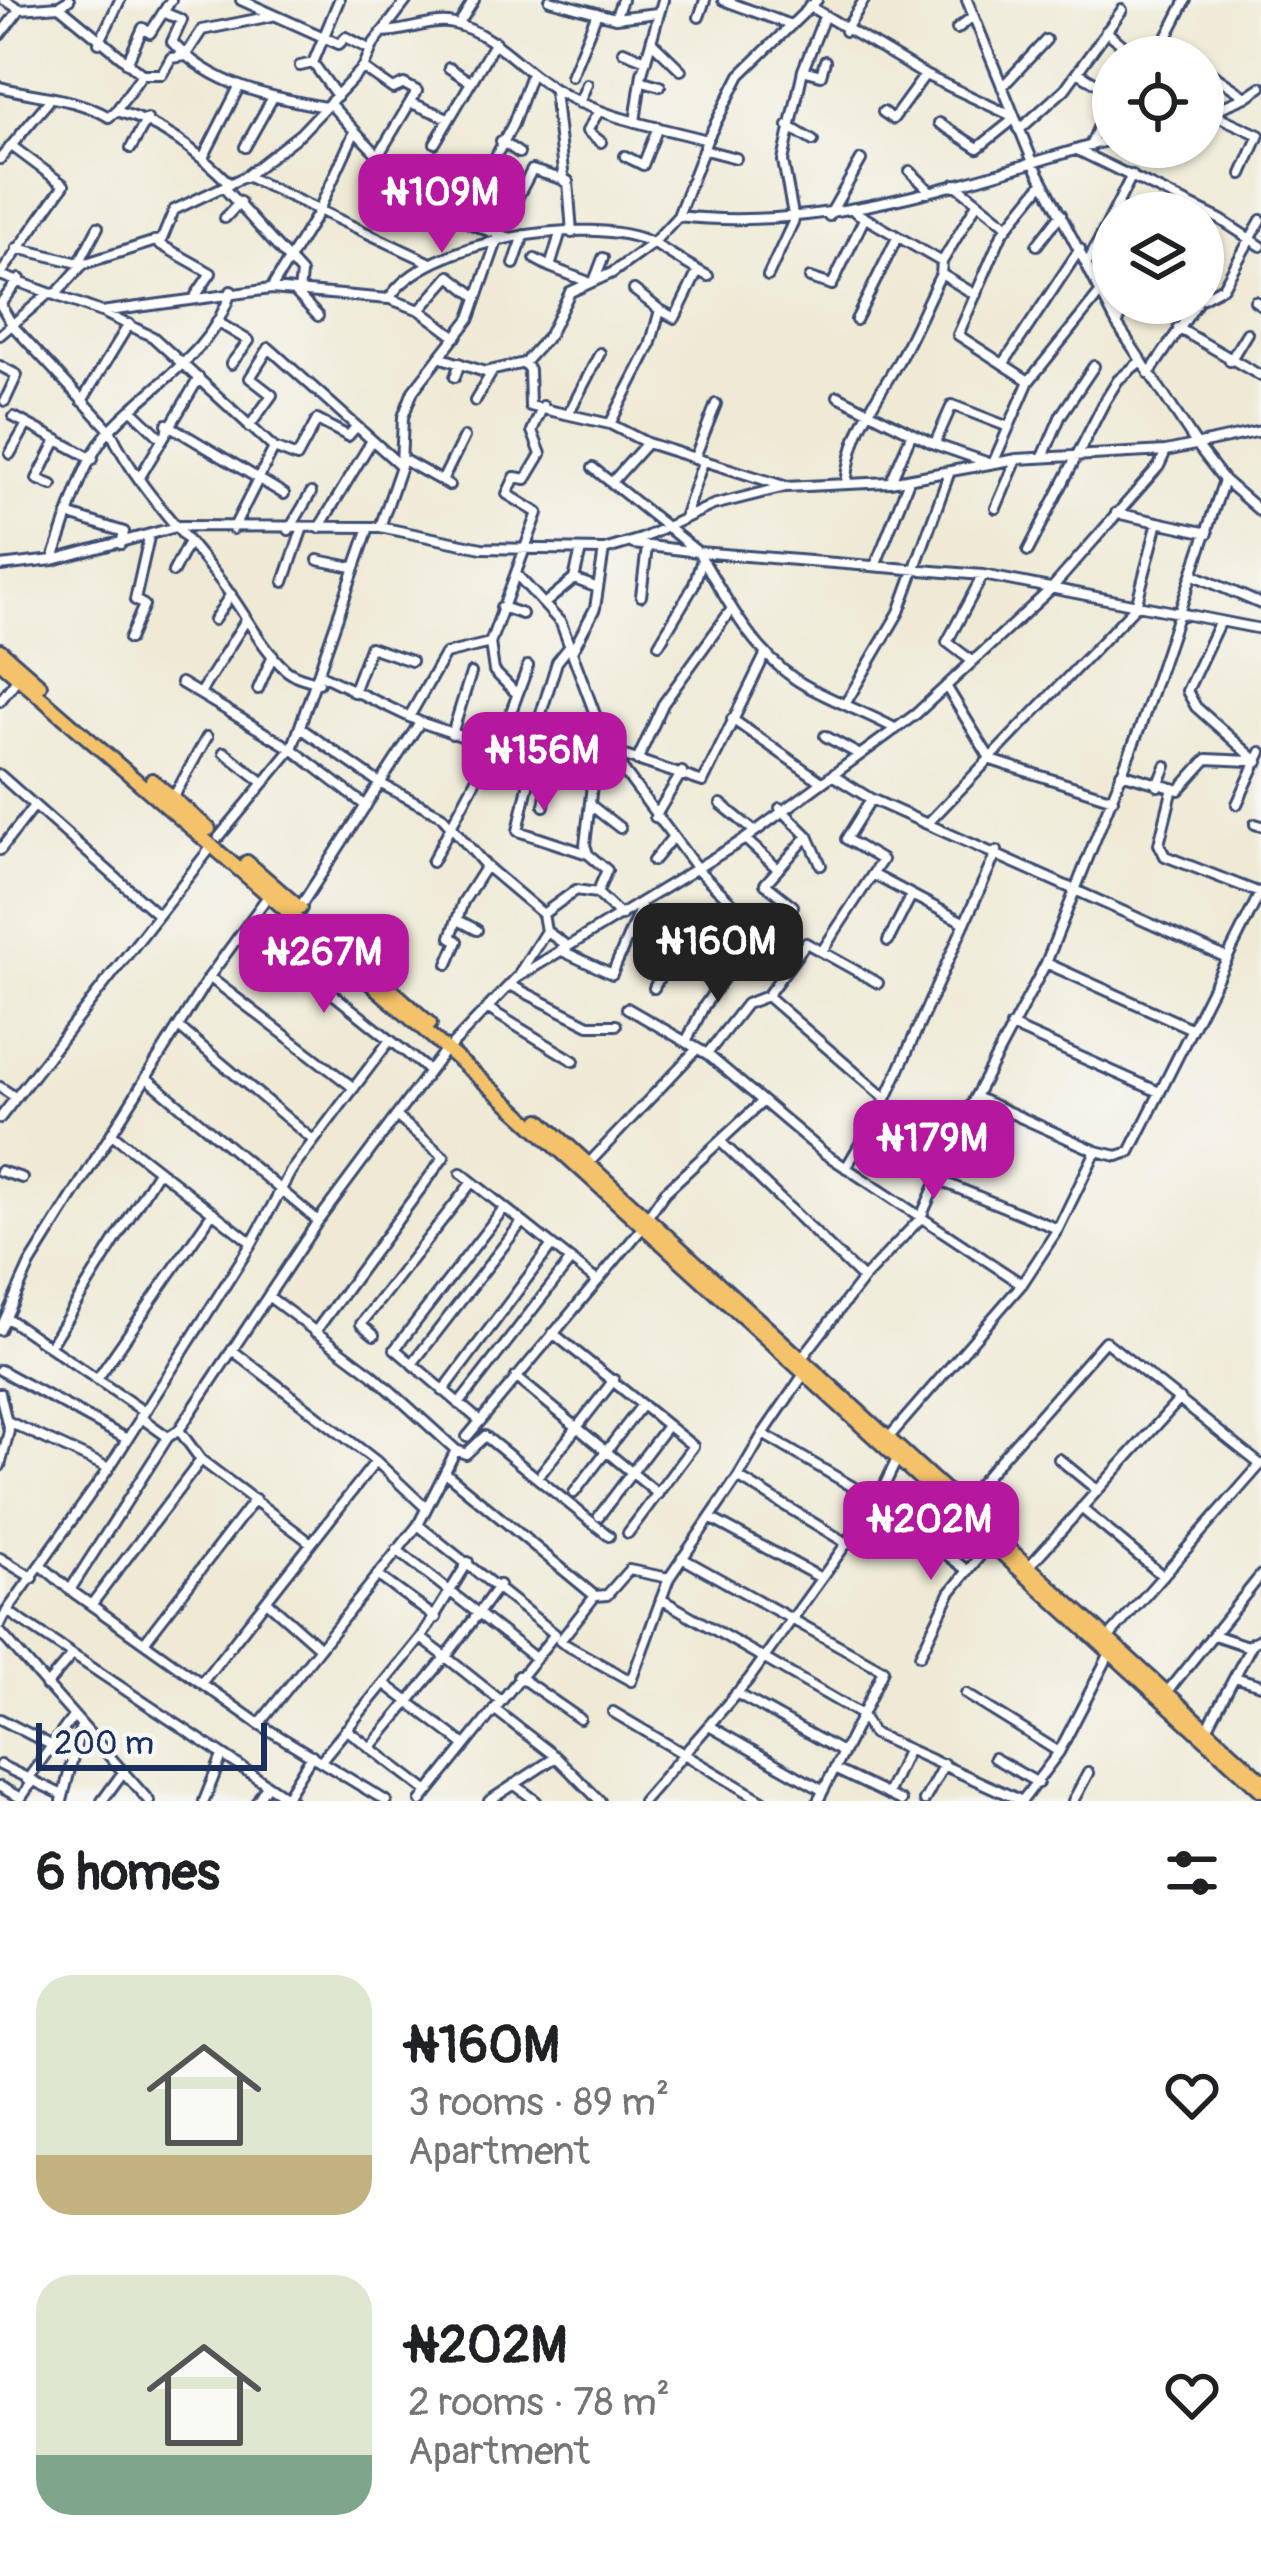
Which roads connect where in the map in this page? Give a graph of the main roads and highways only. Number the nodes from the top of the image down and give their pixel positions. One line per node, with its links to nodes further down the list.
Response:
1 (0, 650): 3 (main road)
2 (0, 662): 3 (main road)
3 (21, 674): 4 (main road); 4 (main road)
4 (216, 840): 5 (main road); 5 (main road)
5 (450, 1046): 6 (main road); 6 (main road)
6 (602, 1182): 7 (main road)
7 (646, 1221): 8 (main road); 8 (main road)
8 (1110, 1644): 9 (main road); 10 (main road)
9 (1261, 1779)
10 (1261, 1790)

